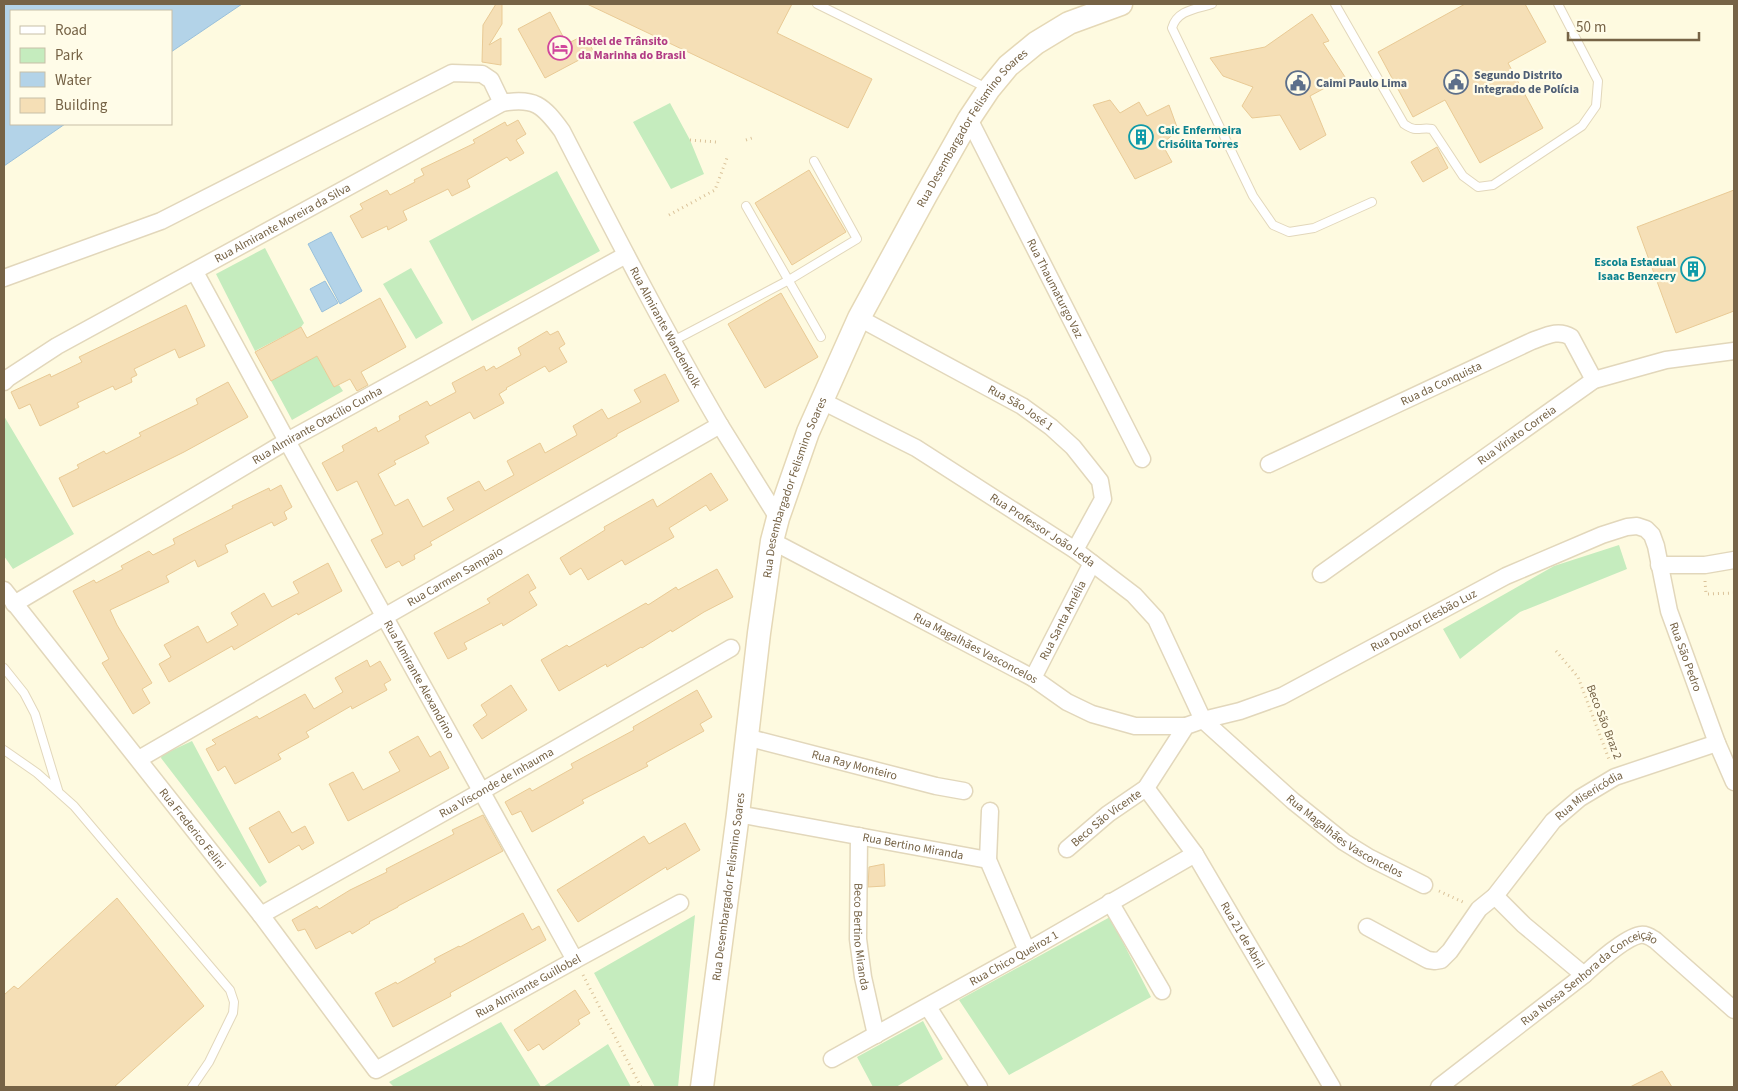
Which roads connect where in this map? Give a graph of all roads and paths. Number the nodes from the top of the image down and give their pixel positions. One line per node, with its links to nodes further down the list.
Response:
1 (817, 4): 6 (lane)
2 (1121, 4): 6 (street, Rua Desembargador Felismino Soares)
3 (1212, 4): 16 (lane)
4 (1335, 4): 5 (lane)
5 (1558, 4)
6 (988, 89): 8 (street, Rua Desembargador Felismino Soares)
7 (502, 103): 9 (street, Rua Almirante Moreira da Silva); 20 (street, Rua Almirante Moreira da Silva); 21 (street)
8 (969, 119): 23 (street, Rua Desembargador Felismino Soares); 32 (street, Rua Thaumaturgo Vaz)
9 (562, 131): 19 (street, Rua Almirante Wandenkolk)
10 (752, 138): 12 (path)
11 (690, 140): 13 (path)
12 (746, 140)
13 (716, 142)
14 (727, 158): 18 (path)
15 (814, 161): 22 (lane)
16 (1372, 202)
17 (746, 206): 22 (lane)
18 (669, 215)
19 (626, 255): 25 (street, Rua Almirante Wandenkolk); 31 (street, Rua Almirante Otacílio Cunha)
20 (195, 272): 28 (street, Rua Almirante Moreira da Silva); 31 (street, Rua Almirante Alexandrino)
21 (4, 278)
22 (789, 280): 24 (lane); 25 (lane)
23 (859, 318): 29 (street, Rua Desembargador Felismino Soares); 37 (street, Rua São José 1)
24 (821, 337)
25 (673, 342): 30 (street, Rua Almirante Wandenkolk)
26 (1734, 351): 27 (street, Rua Viriato Correia)
27 (1594, 380): 33 (street, Rua da Conquista); 42 (street, Rua Viriato Correia)
28 (4, 382)
29 (822, 401): 34 (street, Rua Desembargador Felismino Soares); 37 (street, Rua Professor João Leda)
30 (720, 425): 34 (street, Rua Almirante Wandenkolk); 46 (street, Rua Carmen Sampaio)
31 (287, 441): 45 (street, Rua Almirante Otacílio Cunha); 46 (street, Rua Almirante Alexandrino)
32 (1142, 458)
33 (1269, 464)
34 (778, 518): 36 (street, Rua Desembargador Felismino Soares)
35 (1646, 529): 41 (street, Rua São Pedro); 51 (street, Rua Doutor Elesbão Luz)
36 (772, 541): 50 (street, Rua Magalhães Vasconcelos); 53 (street, Rua Desembargador Felismino Soares)
37 (1075, 550): 39 (street, Rua Professor João Leda)
38 (1734, 560): 40 (street)
39 (1092, 563): 50 (street, Rua Santa Amélia); 51 (street, Rua Professor João Leda)
40 (1704, 564): 41 (street); 44 (path)
41 (1659, 565): 54 (street, Rua São Pedro)
42 (1321, 574)
43 (4, 590): 45 (street, Rua Frederico Felini)
44 (1734, 593)
45 (14, 604): 56 (street, Rua Frederico Felini)
46 (384, 617): 56 (street, Rua Carmen Sampaio); 62 (street, Rua Almirante Alexandrino)
47 (731, 648): 62 (street, Rua Visconde de Inhauma)
48 (1556, 651): 57 (path, Beco São Braz 2)
49 (4, 668): 60 (lane)
50 (1033, 678): 52 (street, Rua Magalhães Vasconcelos)
51 (1203, 720): 52 (street, Rua Doutor Elesbão Luz); 69 (street, Rua Magalhães Vasconcelos)
52 (1186, 726): 59 (street)
53 (746, 737): 61 (street, Rua Ray Monteiro); 64 (street, Rua Desembargador Felismino Soares)
54 (1717, 743): 57 (street, Rua Misericódia); 58 (street, Rua São Pedro)
55 (4, 750): 60 (lane)
56 (139, 760): 74 (street, Rua Frederico Felini)
57 (1616, 776): 70 (street, Rua Misericódia)
58 (1734, 782)
59 (1146, 788): 66 (street, Beco São Vicente); 67 (street, Rua 21 de Abril)
60 (58, 790): 85 (lane)
61 (964, 791)
62 (482, 792): 74 (street, Rua Visconde de Inhauma); 77 (street, Rua Almirante Alexandrino)
63 (990, 811): 68 (street)
64 (738, 814): 65 (street, Rua Bertino Miranda); 87 (street, Rua Desembargador Felismino Soares)
65 (859, 836): 68 (street, Rua Bertino Miranda); 82 (street, Beco Bertino Miranda)
66 (1067, 849)
67 (1195, 854): 71 (street, Rua Chico Queiroz 1); 89 (street, Rua 21 de Abril)
68 (988, 860): 76 (street)
69 (1424, 885): 73 (path)
70 (1495, 896): 73 (street, Rua Misericódia); 78 (street)
71 (1110, 902): 76 (street, Rua Chico Queiroz 1); 79 (street)
72 (680, 903): 77 (street, Rua Almirante Guillobel)
73 (1479, 909): 75 (street, Rua Misericódia)
74 (261, 915): 84 (street, Rua Frederico Felini)
75 (1367, 927)
76 (1027, 952): 80 (street, Rua Chico Queiroz 1)
77 (575, 960): 84 (street, Rua Almirante Guillobel); 86 (path)
78 (1584, 975): 81 (street, Rua Nossa Senhora da Conceição); 90 (street, Rua Nossa Senhora da Conceição)
79 (1162, 991)
80 (928, 1007): 82 (street, Rua Chico Queiroz 1); 88 (street)
81 (1734, 1010)
82 (876, 1036): 83 (street, Rua Chico Queiroz 1)
83 (832, 1059)
84 (376, 1070)
85 (192, 1087)
86 (641, 1087)
87 (702, 1087)
88 (979, 1087)
89 (1332, 1087)
90 (1438, 1087)

